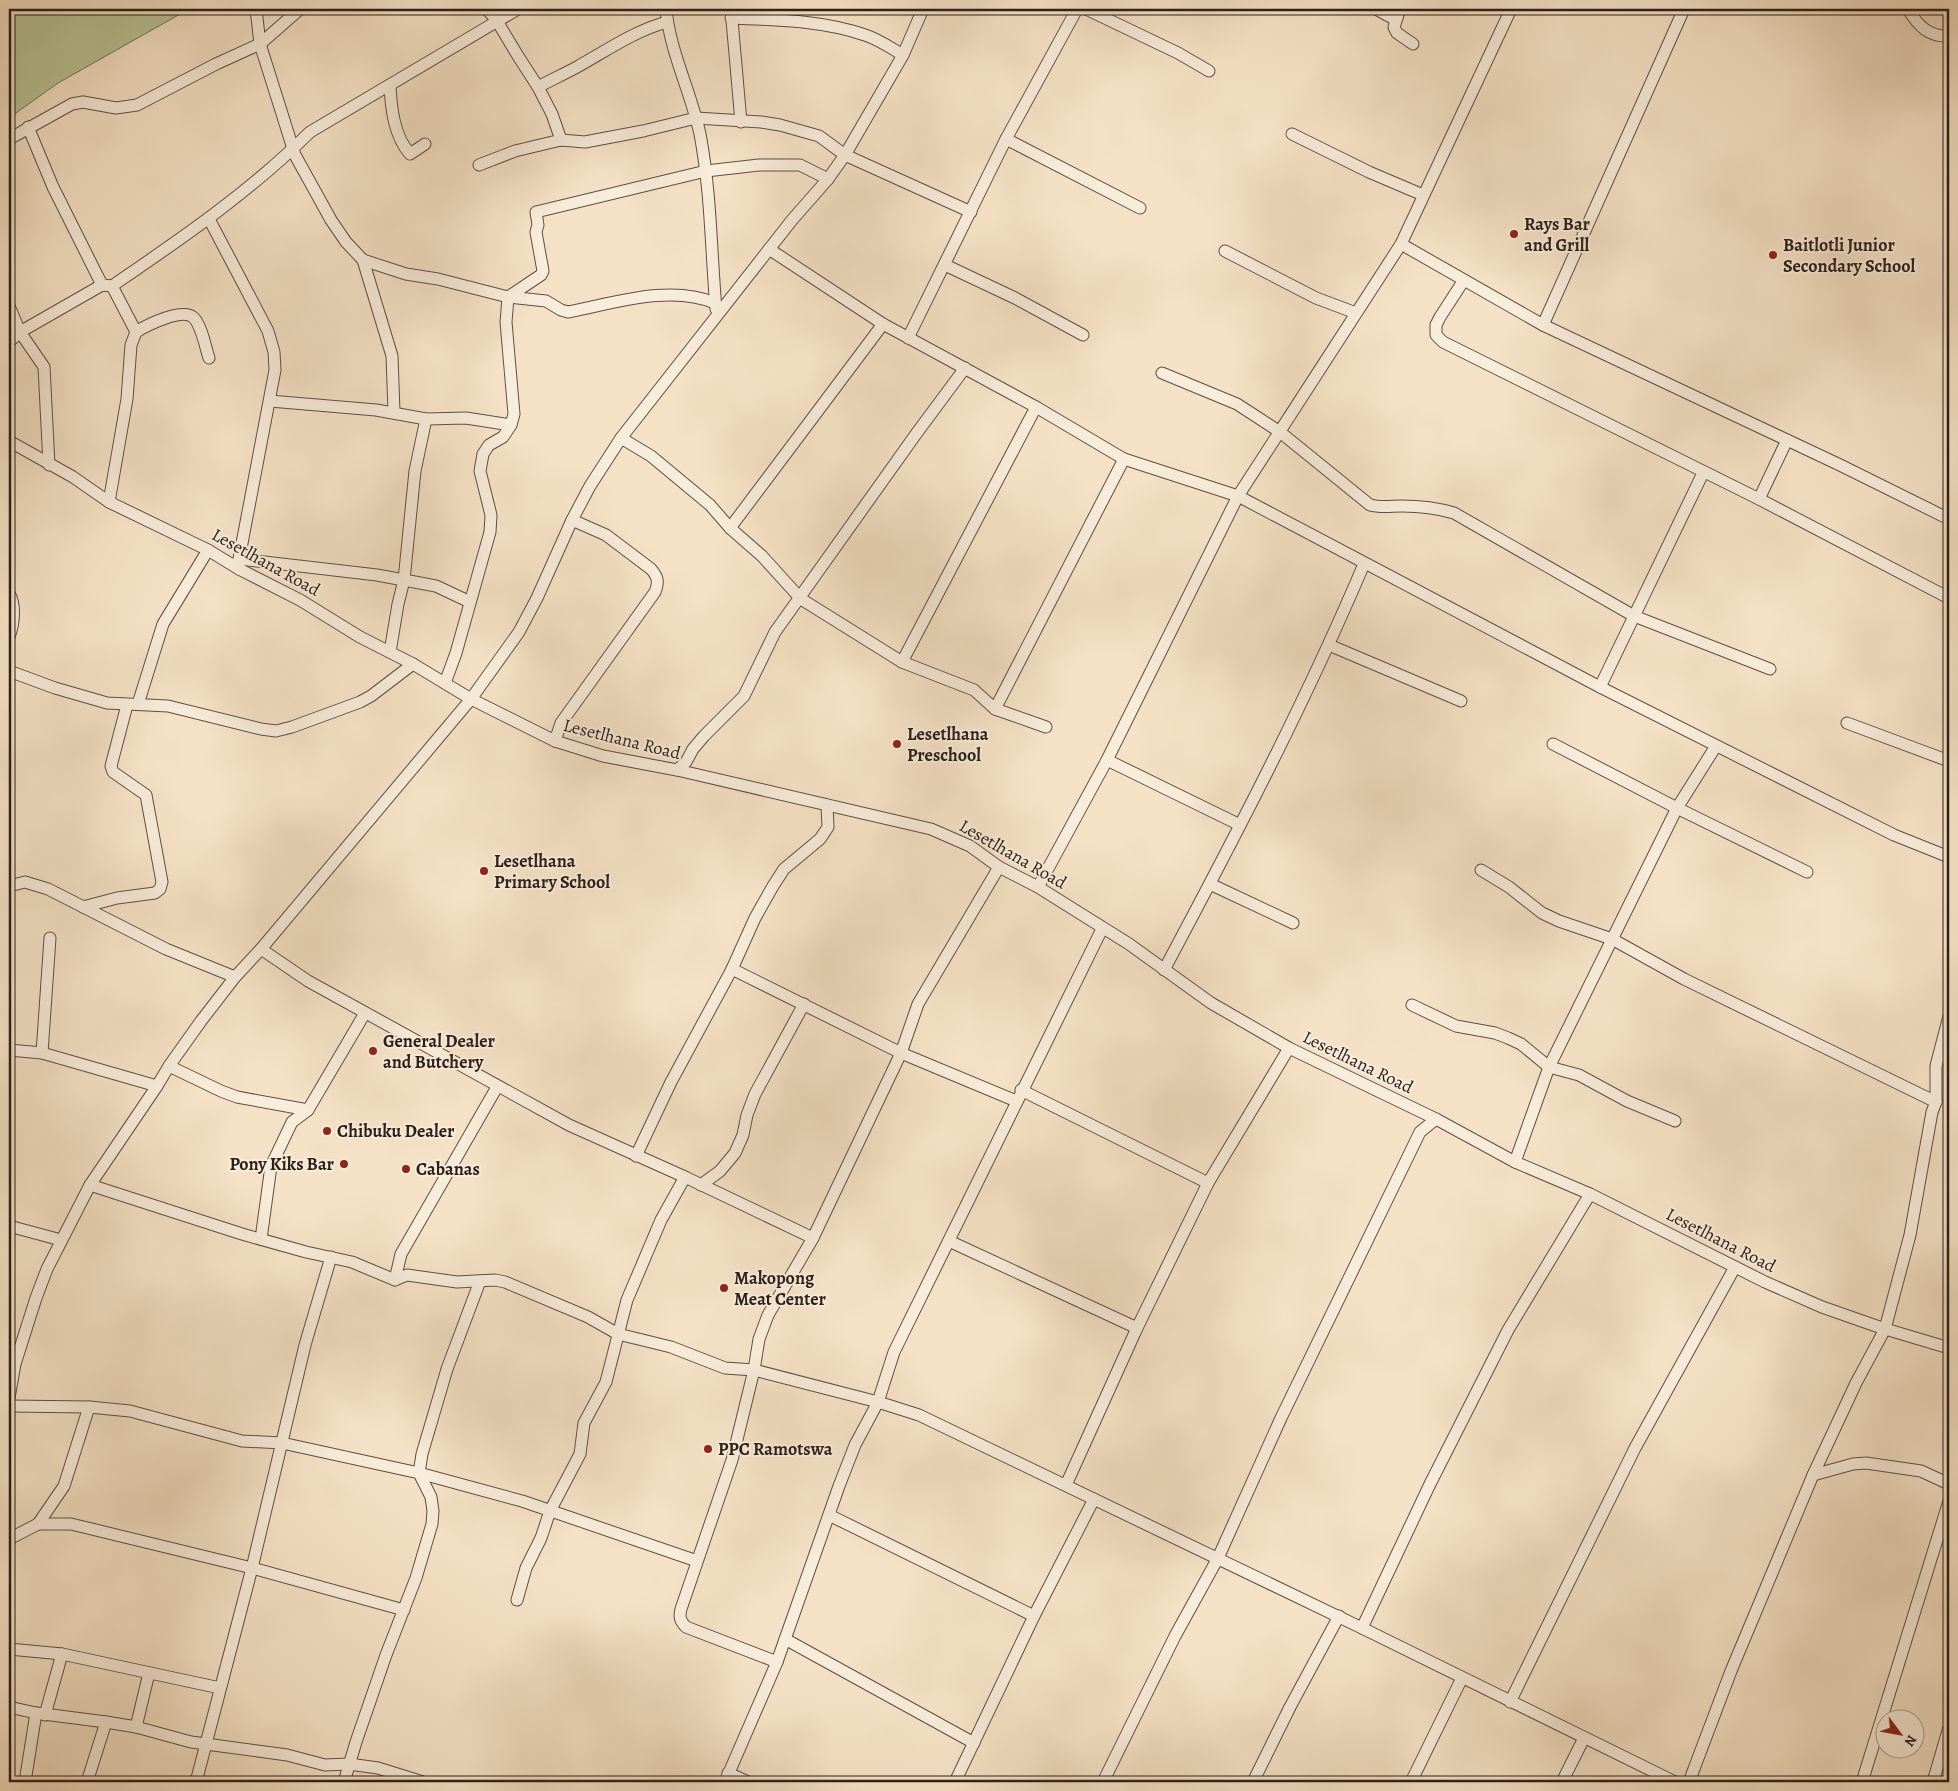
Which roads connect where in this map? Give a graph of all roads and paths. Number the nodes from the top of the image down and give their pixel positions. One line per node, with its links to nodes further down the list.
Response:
1 (256, 9): 19 (street)
2 (300, 9): 19 (street)
3 (487, 9): 16 (street)
4 (518, 9): 16 (street)
5 (666, 9): 17 (street)
6 (923, 9): 21 (street)
7 (1077, 9): 30 (street)
8 (1086, 9): 22 (street)
9 (1376, 9): 15 (street)
10 (1400, 9): 15 (street)
11 (1511, 9): 38 (street)
12 (1684, 9): 55 (street)
13 (1908, 9): 18 (street)
14 (731, 14): 21 (street); 26 (street)
15 (1396, 20): 20 (street)
16 (497, 21): 23 (street); 24 (street)
17 (667, 22): 24 (street); 25 (street)
18 (1949, 36)
19 (260, 44): 27 (street); 33 (street)
20 (1412, 44)
21 (903, 55): 34 (street)
22 (1209, 71)
23 (390, 85): 32 (street); 33 (street)
24 (538, 87): 31 (street)
25 (696, 118): 26 (street); 31 (street); 36 (street)
26 (741, 122): 34 (street)
27 (28, 127): 29 (street); 48 (street)
28 (1292, 134): 38 (street)
29 (9, 139)
30 (1006, 139): 39 (street); 40 (street)
31 (562, 140): 35 (street)
32 (426, 144)
33 (294, 149): 41 (street); 45 (street)
34 (845, 155): 37 (street); 40 (street)
35 (479, 165)
36 (706, 171): 37 (street); 49 (street); 50 (street)
37 (828, 179): 43 (street)
38 (1423, 195): 42 (street)
39 (1140, 208)
40 (971, 212): 46 (street)
41 (209, 219): 48 (street); 64 (street)
42 (1401, 244): 47 (street); 52 (street)
43 (769, 250): 53 (street); 54 (street)
44 (1225, 250): 52 (street)
45 (363, 260): 49 (street); 66 (street)
46 (945, 265): 58 (street); 59 (street)
47 (1464, 280): 55 (street); 75 (street)
48 (107, 285): 56 (street); 57 (street)
49 (508, 297): 50 (street); 68 (street)
50 (716, 303): 53 (street)
51 (9, 306): 56 (street)
52 (1356, 313): 69 (street)
53 (717, 318): 70 (street)
54 (883, 324): 59 (street); 81 (street)
55 (1543, 325): 71 (street)
56 (20, 332): 60 (street); 74 (street)
57 (136, 332): 61 (street); 78 (street)
58 (1083, 335)
59 (908, 338): 62 (street)
60 (9, 342)
61 (209, 358)
62 (965, 368): 65 (street); 88 (street)
63 (1162, 374): 69 (street)
64 (270, 400): 66 (street); 83 (street)
65 (1036, 407): 73 (street); 94 (street)
66 (394, 412): 67 (street)
67 (426, 419): 68 (street); 85 (street)
68 (511, 425): 89 (street)
69 (1280, 432): 76 (street); 90 (street)
70 (621, 438): 79 (street); 81 (street)
71 (1787, 440): 77 (street); 80 (street)
72 (9, 441): 74 (street, Lesetlhana Road)
73 (1124, 459): 76 (street); 103 (street)
74 (49, 465): 78 (street, Lesetlhana Road)
75 (1703, 473): 77 (street); 90 (street)
76 (1238, 496): 84 (street); 109 (street)
77 (1759, 499): 87 (street)
78 (109, 502): 82 (street, Lesetlhana Road)
79 (572, 520): 100 (street); 106 (street)
80 (1949, 520)
81 (730, 528): 88 (street)
82 (208, 550): 83 (street, Lesetlhana Road); 102 (street)
83 (239, 564): 85 (street); 93 (street, Lesetlhana Road)
84 (1364, 564): 92 (street); 99 (street)
85 (404, 580): 89 (street); 93 (street)
86 (9, 593): 91 (street)
87 (1949, 598)
88 (801, 599): 94 (street); 111 (street)
89 (470, 602): 98 (street)
90 (1634, 616): 96 (street); 99 (street)
91 (9, 637)
92 (1329, 645): 101 (street); 114 (street)
93 (390, 652): 95 (street, Lesetlhana Road)
94 (902, 662): 103 (street)
95 (413, 664): 98 (street, Lesetlhana Road); 102 (street)
96 (1770, 669)
97 (9, 671): 102 (street)
98 (445, 683): 100 (street, Lesetlhana Road)
99 (1600, 687): 108 (street)
100 (470, 699): 106 (street, Lesetlhana Road); 127 (street)
101 (1461, 702)
102 (132, 704): 122 (street)
103 (995, 709): 105 (street)
104 (1847, 723): 110 (street)
105 (1046, 728)
106 (555, 741): 111 (street, Lesetlhana Road)
107 (1553, 744): 113 (street)
108 (1716, 746): 113 (street); 115 (street)
109 (1107, 760): 114 (street); 121 (street)
110 (1949, 761)
111 (677, 770): 112 (street, Lesetlhana Road)
112 (827, 805): 116 (street, Lesetlhana Road); 128 (street)
113 (1677, 808): 118 (street); 126 (street)
114 (1240, 825): 120 (street)
115 (1949, 856)
116 (998, 866): 121 (street, Lesetlhana Road); 138 (street)
117 (1481, 870): 126 (street)
118 (1807, 872)
119 (12, 884): 122 (street)
120 (1210, 884): 123 (street); 129 (street)
121 (1038, 887): 124 (street, Lesetlhana Road)
122 (83, 907): 130 (street)
123 (1293, 922)
124 (1102, 929): 129 (street, Lesetlhana Road); 143 (street)
125 (50, 938): 137 (street)
126 (1612, 939): 140 (street); 144 (street)
127 (261, 949): 130 (street); 133 (street)
128 (732, 969): 131 (street); 148 (street)
129 (1164, 970): 135 (street, Lesetlhana Road)
130 (235, 977): 139 (street)
131 (804, 1004): 138 (street); 153 (street)
132 (1412, 1004): 140 (street)
133 (365, 1013): 142 (street); 145 (street)
134 (1949, 1016): 144 (street)
135 (1289, 1048): 146 (street, Lesetlhana Road); 151 (street)
136 (9, 1050): 137 (street)
137 (42, 1053): 141 (street)
138 (901, 1053): 143 (street); 156 (street)
139 (168, 1066): 141 (street); 145 (street)
140 (1549, 1067): 147 (street); 149 (street)
141 (157, 1086): 152 (street)
142 (498, 1087): 148 (street); 162 (street)
143 (1019, 1096): 151 (street); 159 (street)
144 (1936, 1102): 165 (street)
145 (308, 1110): 157 (street)
146 (1436, 1119): 149 (street, Lesetlhana Road); 184 (street)
147 (1675, 1121)
148 (636, 1156): 150 (street)
149 (1515, 1162): 154 (street, Lesetlhana Road)
150 (685, 1177): 153 (street); 166 (street)
151 (1208, 1183): 164 (street)
152 (90, 1185): 157 (street); 158 (street)
153 (702, 1185): 156 (street)
154 (1590, 1194): 161 (street, Lesetlhana Road); 191 (street)
155 (9, 1226): 158 (street)
156 (813, 1238): 168 (street)
157 (260, 1239): 160 (street)
158 (61, 1240): 169 (street)
159 (949, 1241): 164 (street); 170 (street)
160 (331, 1257): 162 (street); 173 (street)
161 (1735, 1267): 165 (street, Lesetlhana Road); 199 (street)
162 (395, 1280): 163 (street)
163 (480, 1281): 166 (street); 174 (street)
164 (1137, 1328): 177 (street)
165 (1885, 1329): 167 (street, Lesetlhana Road); 175 (street)
166 (618, 1334): 168 (street); 180 (street)
167 (1949, 1348)
168 (754, 1370): 170 (street); 185 (street)
169 (9, 1398)
170 (878, 1402): 177 (street); 181 (street)
171 (9, 1406): 172 (street)
172 (89, 1407): 173 (street); 182 (street)
173 (282, 1443): 174 (street); 186 (street)
174 (419, 1473): 180 (street); 188 (street)
175 (1813, 1475): 176 (street); 222 (street)
176 (1949, 1484)
177 (1066, 1485): 178 (street)
178 (1094, 1499): 184 (street); 189 (street)
179 (1949, 1501): 223 (street)
180 (550, 1511): 185 (street); 187 (street)
181 (829, 1515): 189 (street); 192 (street)
182 (38, 1524): 183 (street); 186 (street)
183 (9, 1539)
184 (1218, 1558): 190 (street); 217 (street)
185 (697, 1561): 195 (street)
186 (252, 1568): 188 (street); 198 (street)
187 (517, 1600)
188 (404, 1610): 208 (street)
189 (1034, 1616): 206 (street)
190 (1338, 1616): 191 (street); 218 (street)
191 (1362, 1628): 197 (street)
192 (786, 1639): 195 (street); 206 (street)
193 (9, 1649): 194 (street)
194 (62, 1654): 196 (street); 201 (street)
195 (777, 1662): 209 (street)
196 (149, 1673): 198 (street); 203 (street)
197 (1462, 1678): 199 (street); 219 (street)
198 (220, 1688): 207 (street)
199 (1510, 1702): 205 (street)
200 (9, 1707): 201 (street)
201 (40, 1714): 202 (street); 210 (street)
202 (106, 1722): 203 (street); 211 (street)
203 (136, 1727): 207 (street)
204 (1949, 1727): 224 (street)
205 (1584, 1738): 220 (street); 221 (street)
206 (974, 1743): 216 (street)
207 (205, 1744): 208 (street); 212 (street)
208 (349, 1764): 213 (street); 214 (street)
209 (727, 1778): 215 (street)
210 (25, 1782)
211 (88, 1782)
212 (196, 1782)
213 (344, 1782)
214 (423, 1782)
215 (748, 1782)
216 (954, 1782)
217 (1103, 1782)
218 (1253, 1782)
219 (1411, 1782)
220 (1562, 1782)
221 (1675, 1782)
222 (1689, 1782)
223 (1862, 1782)
224 (1933, 1782)

